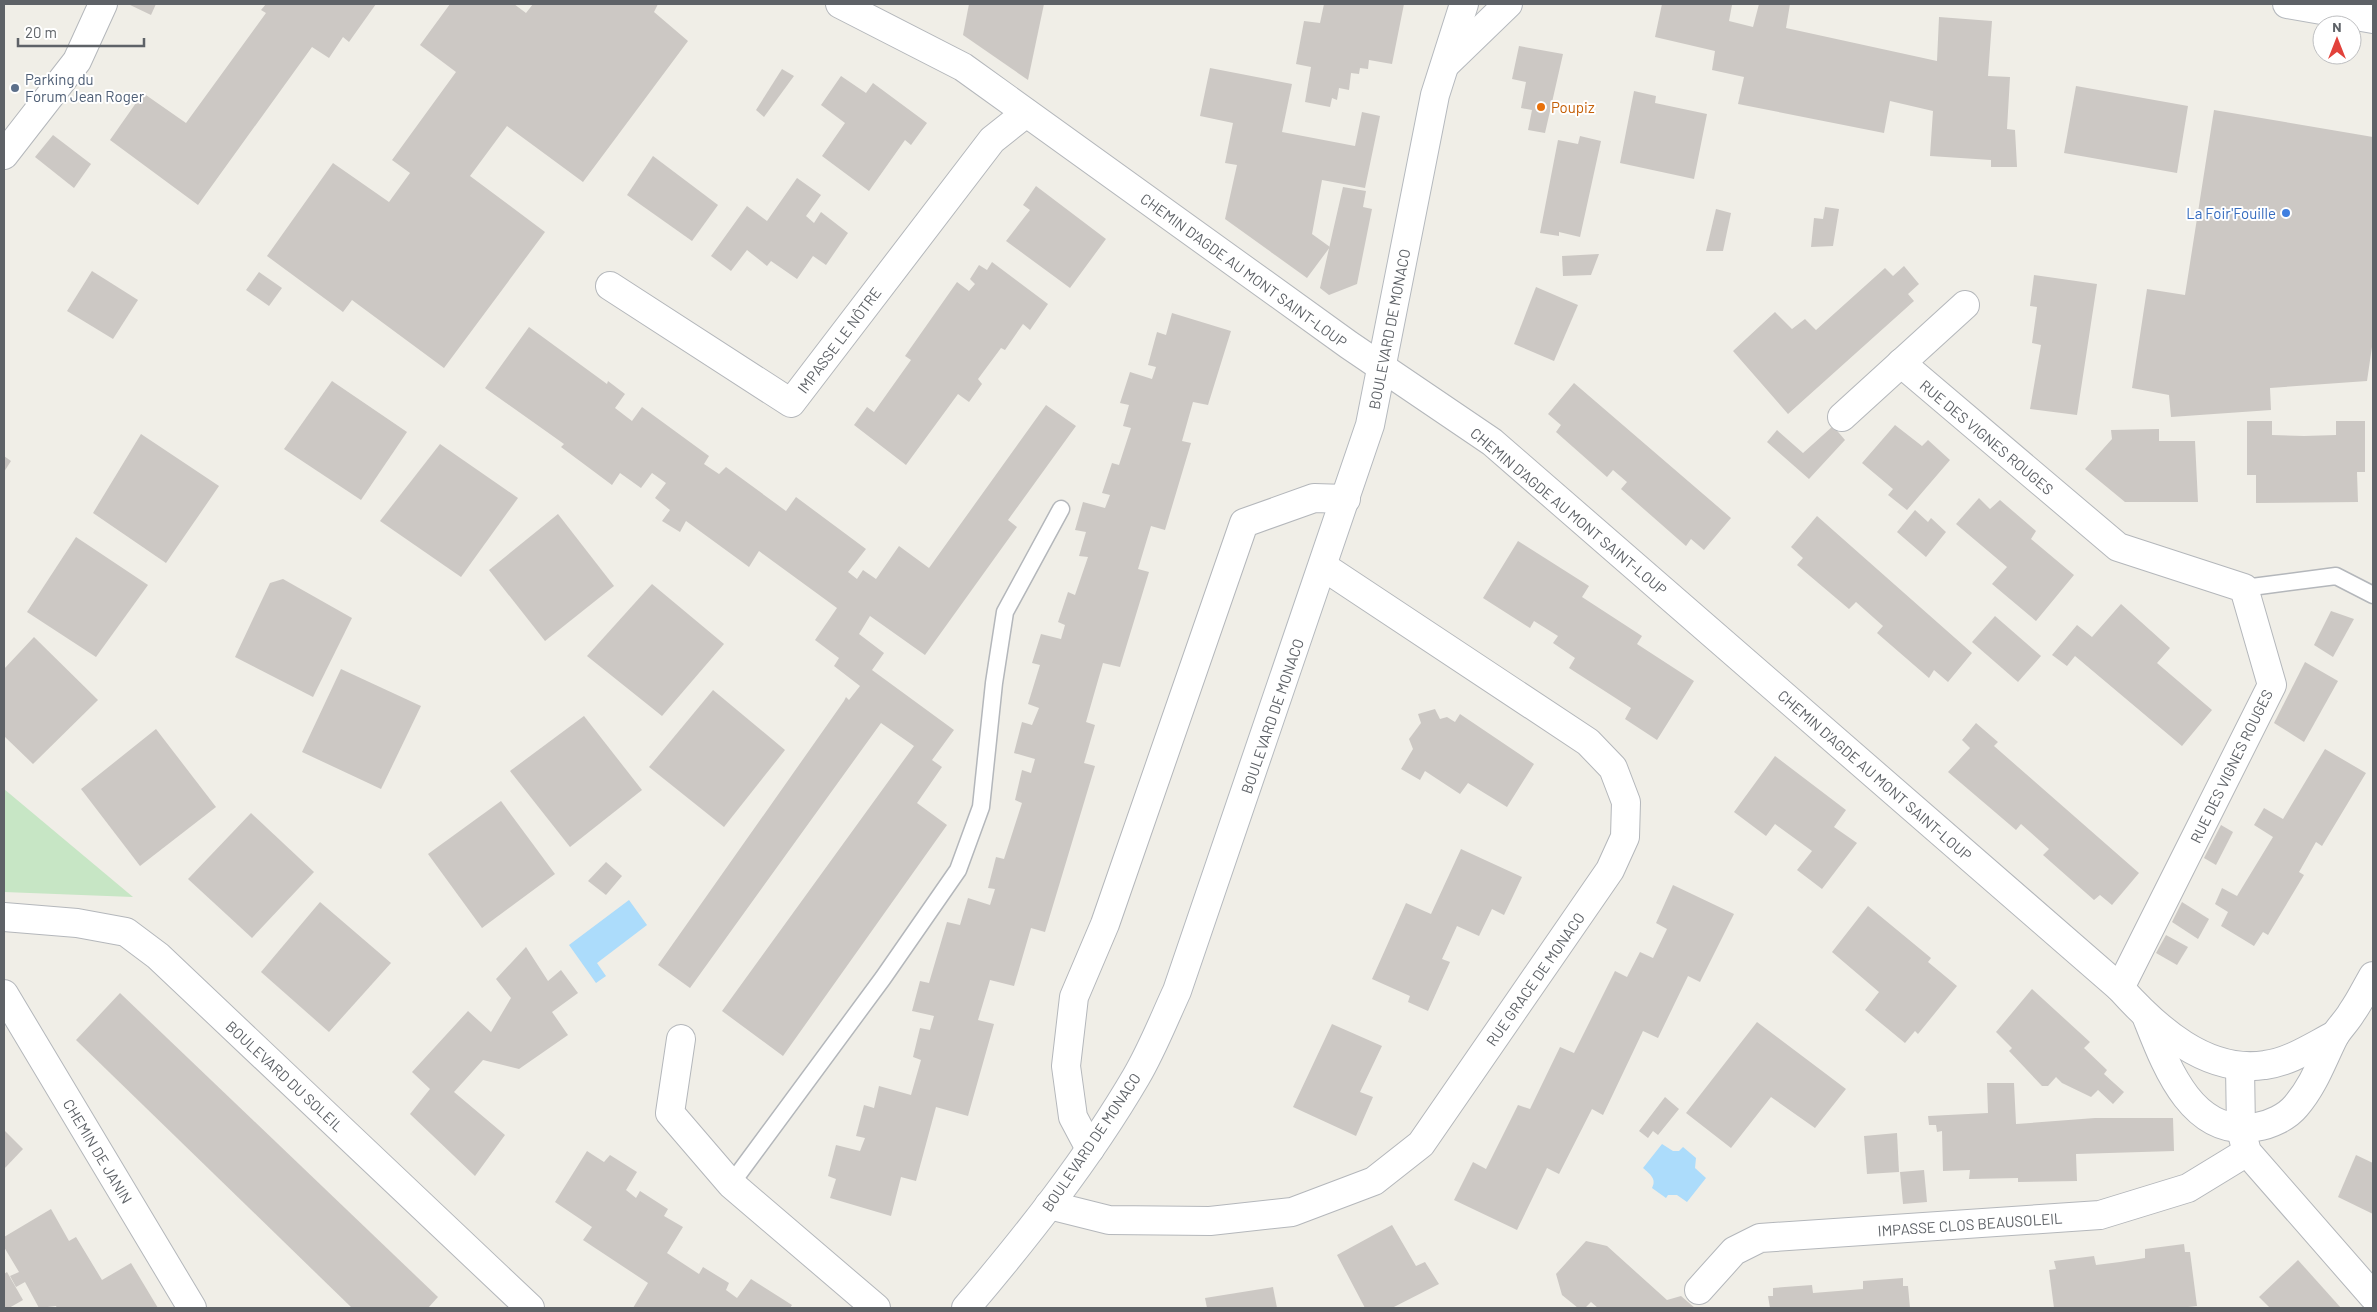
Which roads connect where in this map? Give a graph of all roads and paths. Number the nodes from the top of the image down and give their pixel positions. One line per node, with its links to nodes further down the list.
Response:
1 (103, 4): 9 (street)
2 (840, 4): 8 (street, CHEMIN D'AGDE AU MONT SAINT-LOUP)
3 (1464, 4): 7 (street, BOULEVARD DE MONACO)
4 (1508, 4): 7 (street, BOULEVARD DE MONACO)
5 (2287, 4): 6 (street)
6 (2373, 19)
7 (1444, 66): 13 (street, BOULEVARD DE MONACO)
8 (1026, 113): 10 (street, IMPASSE LE NÔTRE); 13 (street, CHEMIN D'AGDE AU MONT SAINT-LOUP)
9 (4, 155)
10 (610, 286)
11 (1965, 305): 12 (street)
12 (1901, 363): 14 (street); 18 (street, RUE DES VIGNES ROUGES)
13 (1382, 368): 15 (street, BOULEVARD DE MONACO); 22 (street, CHEMIN D'AGDE AU MONT SAINT-LOUP)
14 (1842, 417)
15 (1346, 499): 17 (street, BOULEVARD DE MONACO); 29 (street)
16 (1061, 509): 30 (lane)
17 (1324, 567): 29 (street, BOULEVARD DE MONACO); 31 (street, RUE GRACE DE MONACO)
18 (2244, 588): 19 (lane); 22 (street, RUE DES VIGNES ROUGES)
19 (2373, 596)
20 (4, 917): 35 (street, BOULEVARD DU SOLEIL)
21 (2373, 976): 25 (street)
22 (2120, 988): 24 (street, CHEMIN D'AGDE AU MONT SAINT-LOUP)
23 (4, 994): 34 (street, CHEMIN DE JANIN)
24 (2147, 1018): 27 (street, CHEMIN D'AGDE AU MONT SAINT-LOUP); 28 (street, CHEMIN D'AGDE AU MONT SAINT-LOUP)
25 (2335, 1035): 27 (street, CHEMIN D'AGDE AU MONT SAINT-LOUP); 28 (street)
26 (681, 1039): 30 (street)
27 (2240, 1067): 28 (street)
28 (2244, 1141): 32 (street, IMPASSE CLOS BEAUSOLEIL); 33 (street)
29 (1090, 1149): 31 (street, BOULEVARD DE MONACO)
30 (731, 1184): 36 (street)
31 (1049, 1205): 37 (street, BOULEVARD DE MONACO)
32 (1699, 1290)
33 (2373, 1296)
34 (192, 1308)
35 (530, 1308)
36 (876, 1308)
37 (966, 1308)

